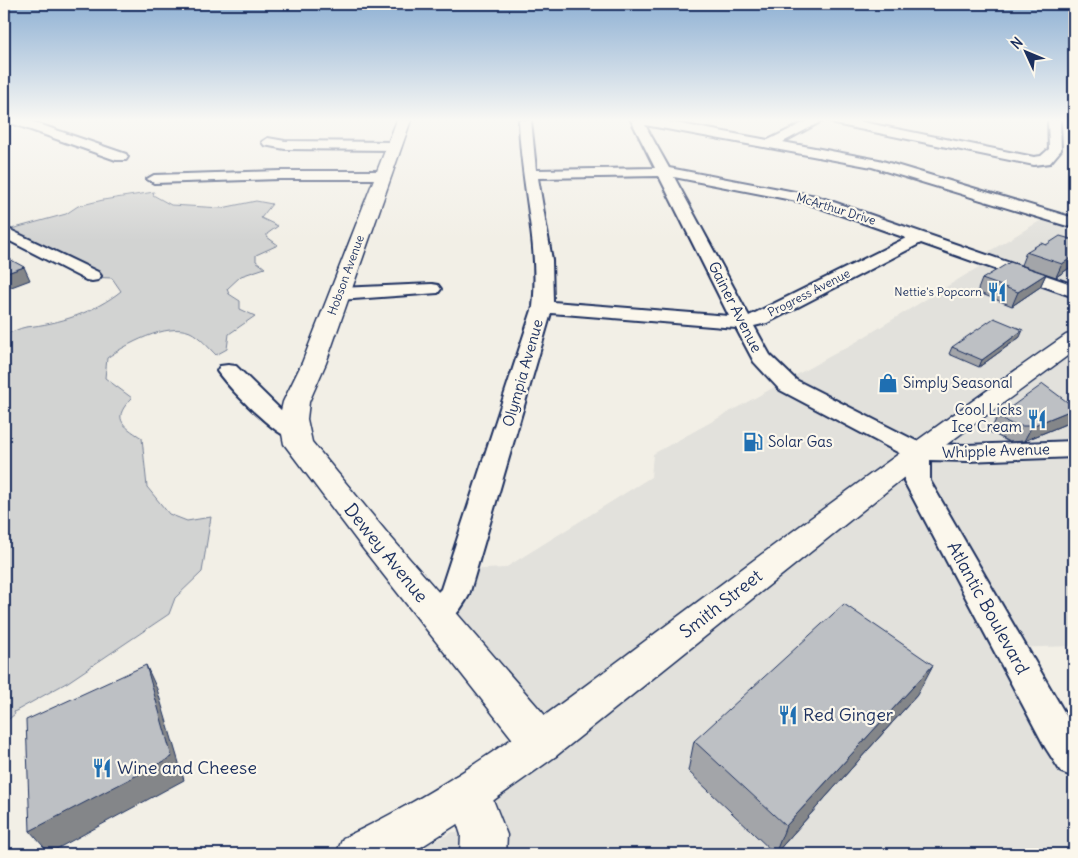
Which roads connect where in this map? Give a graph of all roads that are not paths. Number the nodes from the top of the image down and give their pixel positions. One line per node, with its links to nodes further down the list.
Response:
1 (389, 160): 8 (street, Hobson Avenue)
2 (527, 160): 9 (street, Olympia Avenue)
3 (659, 160): 7 (street, Gainer Avenue)
4 (854, 160): 11 (street)
5 (1029, 160): 6 (street)
6 (1045, 160)
7 (665, 172): 9 (street, McArthur Drive); 13 (street, McArthur Drive); 19 (street, Gainer Avenue)
8 (384, 174): 10 (street); 17 (street, Hobson Avenue)
9 (529, 174): 18 (street, Olympia Avenue)
10 (154, 179)
11 (1074, 223)
12 (4, 232): 14 (street)
13 (920, 237): 16 (street, McArthur Drive); 19 (street, Progress Avenue)
14 (92, 276)
15 (432, 289): 17 (street)
16 (1074, 291)
17 (339, 294): 22 (street, Hobson Avenue)
18 (542, 307): 19 (street, Progress Avenue); 25 (street, Olympia Avenue)
19 (743, 323): 24 (street, Gainer Avenue)
20 (1074, 340): 24 (street, Smith Street)
21 (228, 371): 22 (street, Dewey Avenue)
22 (295, 431): 25 (street, Dewey Avenue)
23 (1074, 448): 24 (street, Whipple Avenue)
24 (918, 452): 26 (street, Smith Street); 27 (street, Atlantic Boulevard)
25 (436, 614): 26 (street, Dewey Avenue)
26 (540, 742): 28 (street, Smith Street)
27 (1074, 760)
28 (469, 792): 29 (street, Smith Street); 30 (street)
29 (359, 854)
30 (483, 854)

